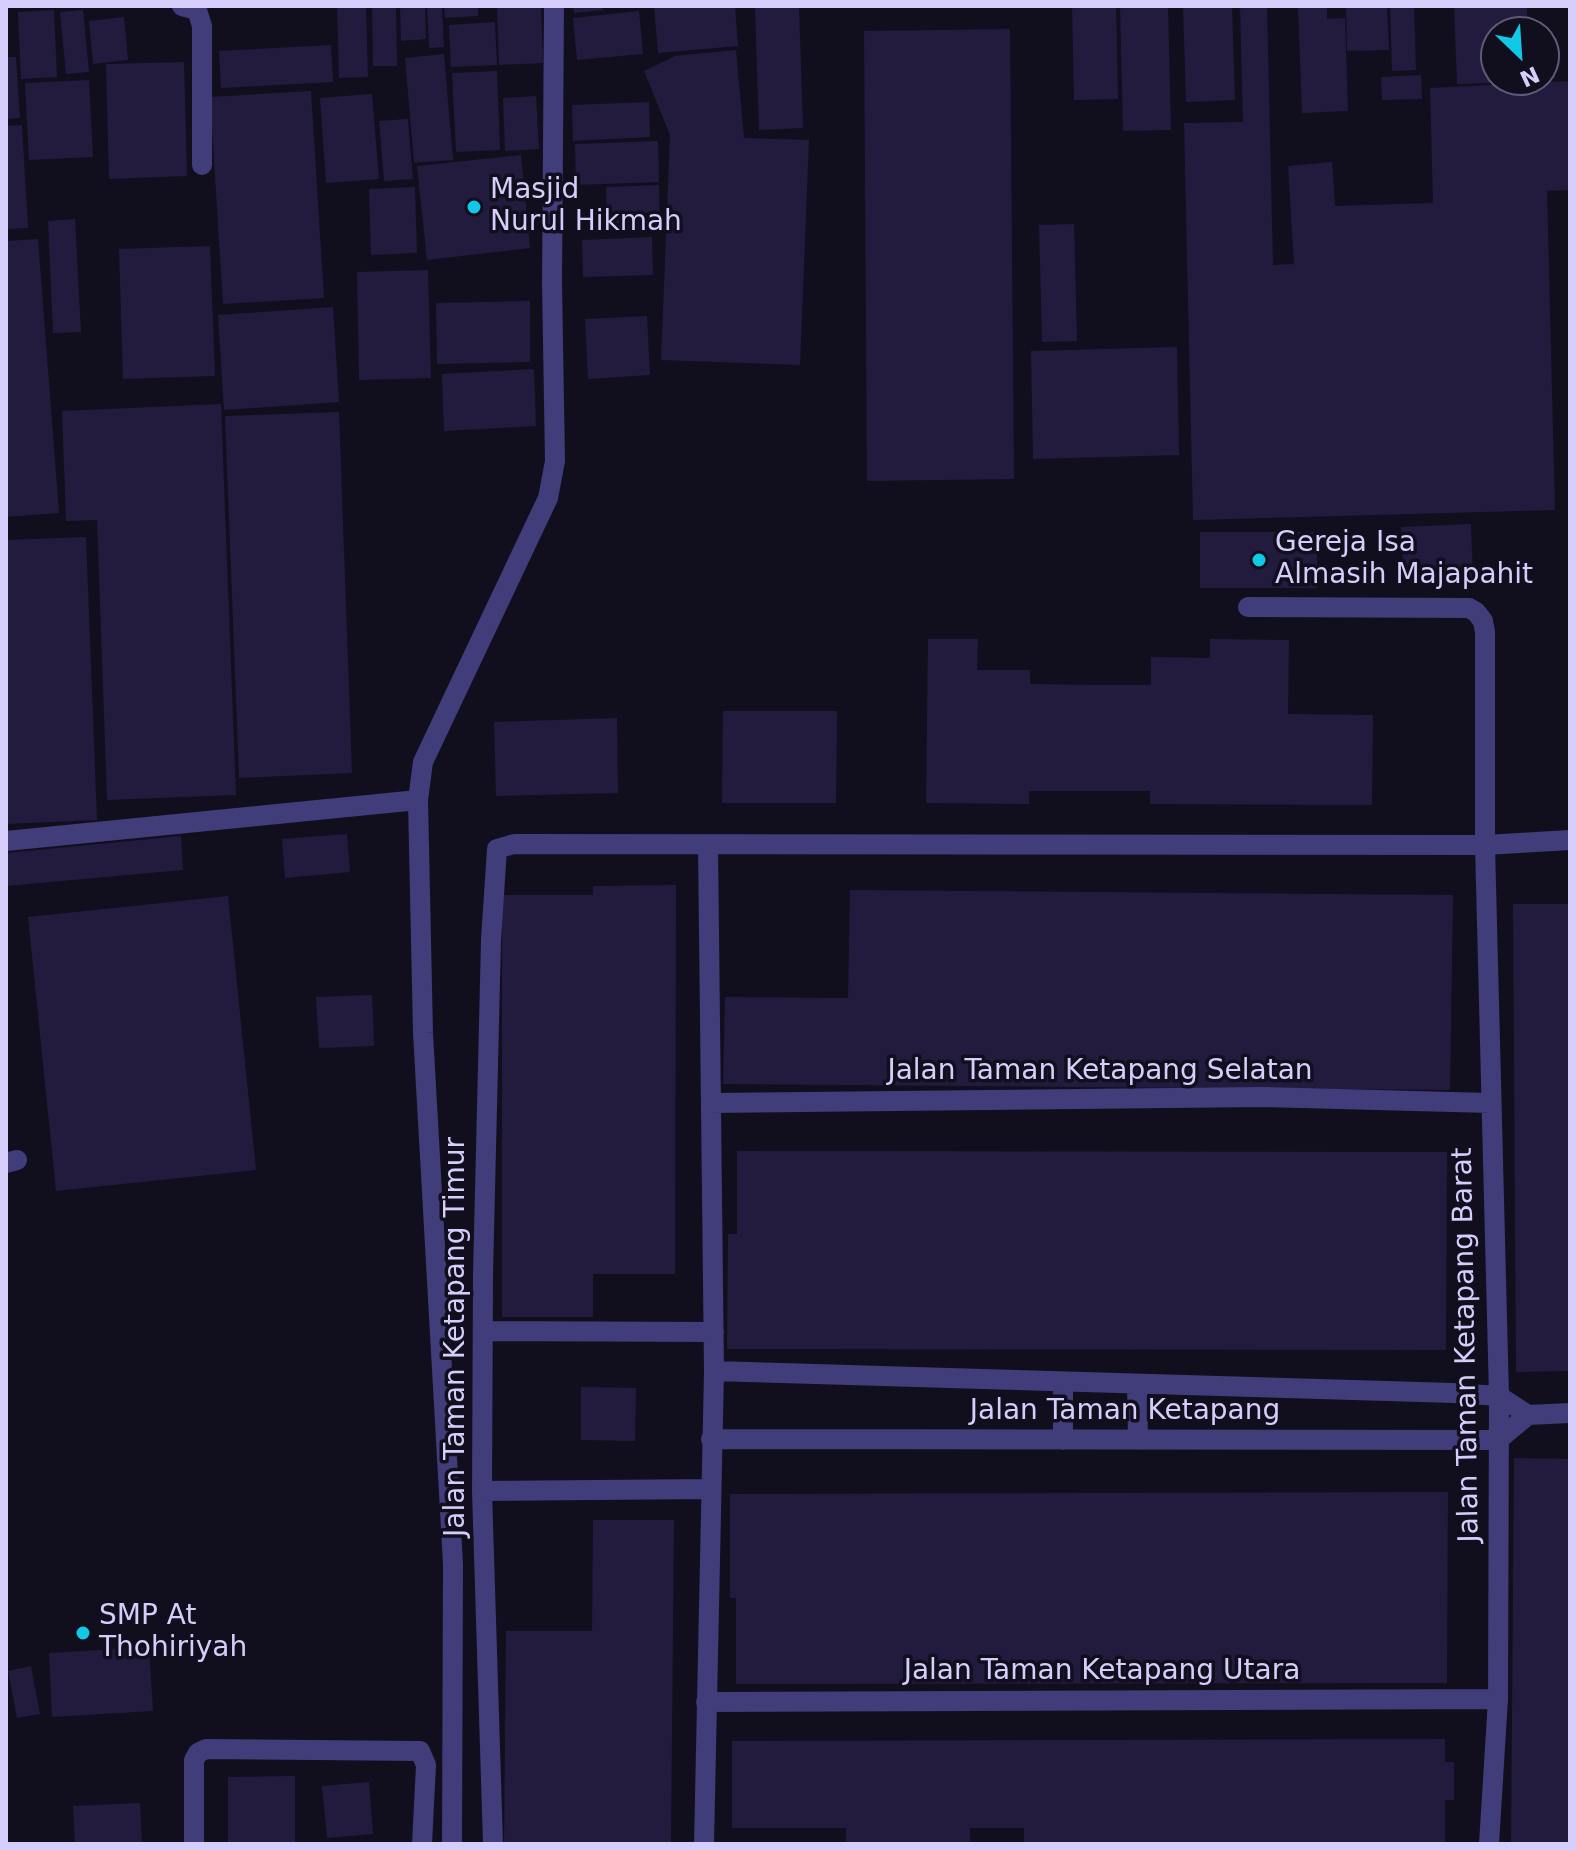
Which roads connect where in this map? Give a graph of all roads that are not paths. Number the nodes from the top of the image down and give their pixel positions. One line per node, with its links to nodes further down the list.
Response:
1 (182, 6): 3 (street)
2 (554, 6): 5 (street)
3 (202, 165)
4 (1248, 607): 9 (street, Jalan Taman Ketapang Barat)
5 (418, 800): 7 (street); 30 (street)
6 (1570, 840): 9 (street)
7 (6, 841)
8 (708, 845): 9 (street); 10 (street); 12 (street, Jalan Taman Ketapang Timur)
9 (1485, 845): 11 (street, Jalan Taman Ketapang Barat)
10 (711, 1103): 11 (street, Jalan Taman Ketapang Selatan); 13 (street)
11 (1490, 1103): 17 (street, Jalan Taman Ketapang Barat)
12 (483, 1331): 13 (street); 25 (street, Jalan Taman Ketapang Timur)
13 (714, 1332): 14 (street)
14 (714, 1371): 15 (street, Jalan Taman Ketapang); 20 (street)
15 (1063, 1382): 16 (street, Jalan Taman Ketapang); 21 (street)
16 (1137, 1384): 17 (street, Jalan Taman Ketapang); 22 (street)
17 (1499, 1396): 19 (street); 23 (street, Jalan Taman Ketapang Barat)
18 (1570, 1413): 19 (street)
19 (1528, 1415): 23 (street)
20 (711, 1439): 21 (street, Jalan Taman Ketapang); 24 (street)
21 (1063, 1440): 22 (street, Jalan Taman Ketapang)
22 (1138, 1440): 23 (street, Jalan Taman Ketapang)
23 (1498, 1440): 26 (street, Jalan Taman Ketapang Barat)
24 (710, 1489): 25 (street); 27 (street)
25 (482, 1491): 31 (street, Jalan Taman Ketapang Timur)
26 (1498, 1699): 27 (street, Jalan Taman Ketapang Utara); 33 (street, Jalan Taman Ketapang Barat)
27 (706, 1702): 32 (street)
28 (194, 1844): 29 (street)
29 (422, 1844)
30 (452, 1844)
31 (493, 1844)
32 (704, 1844)
33 (1489, 1844)

